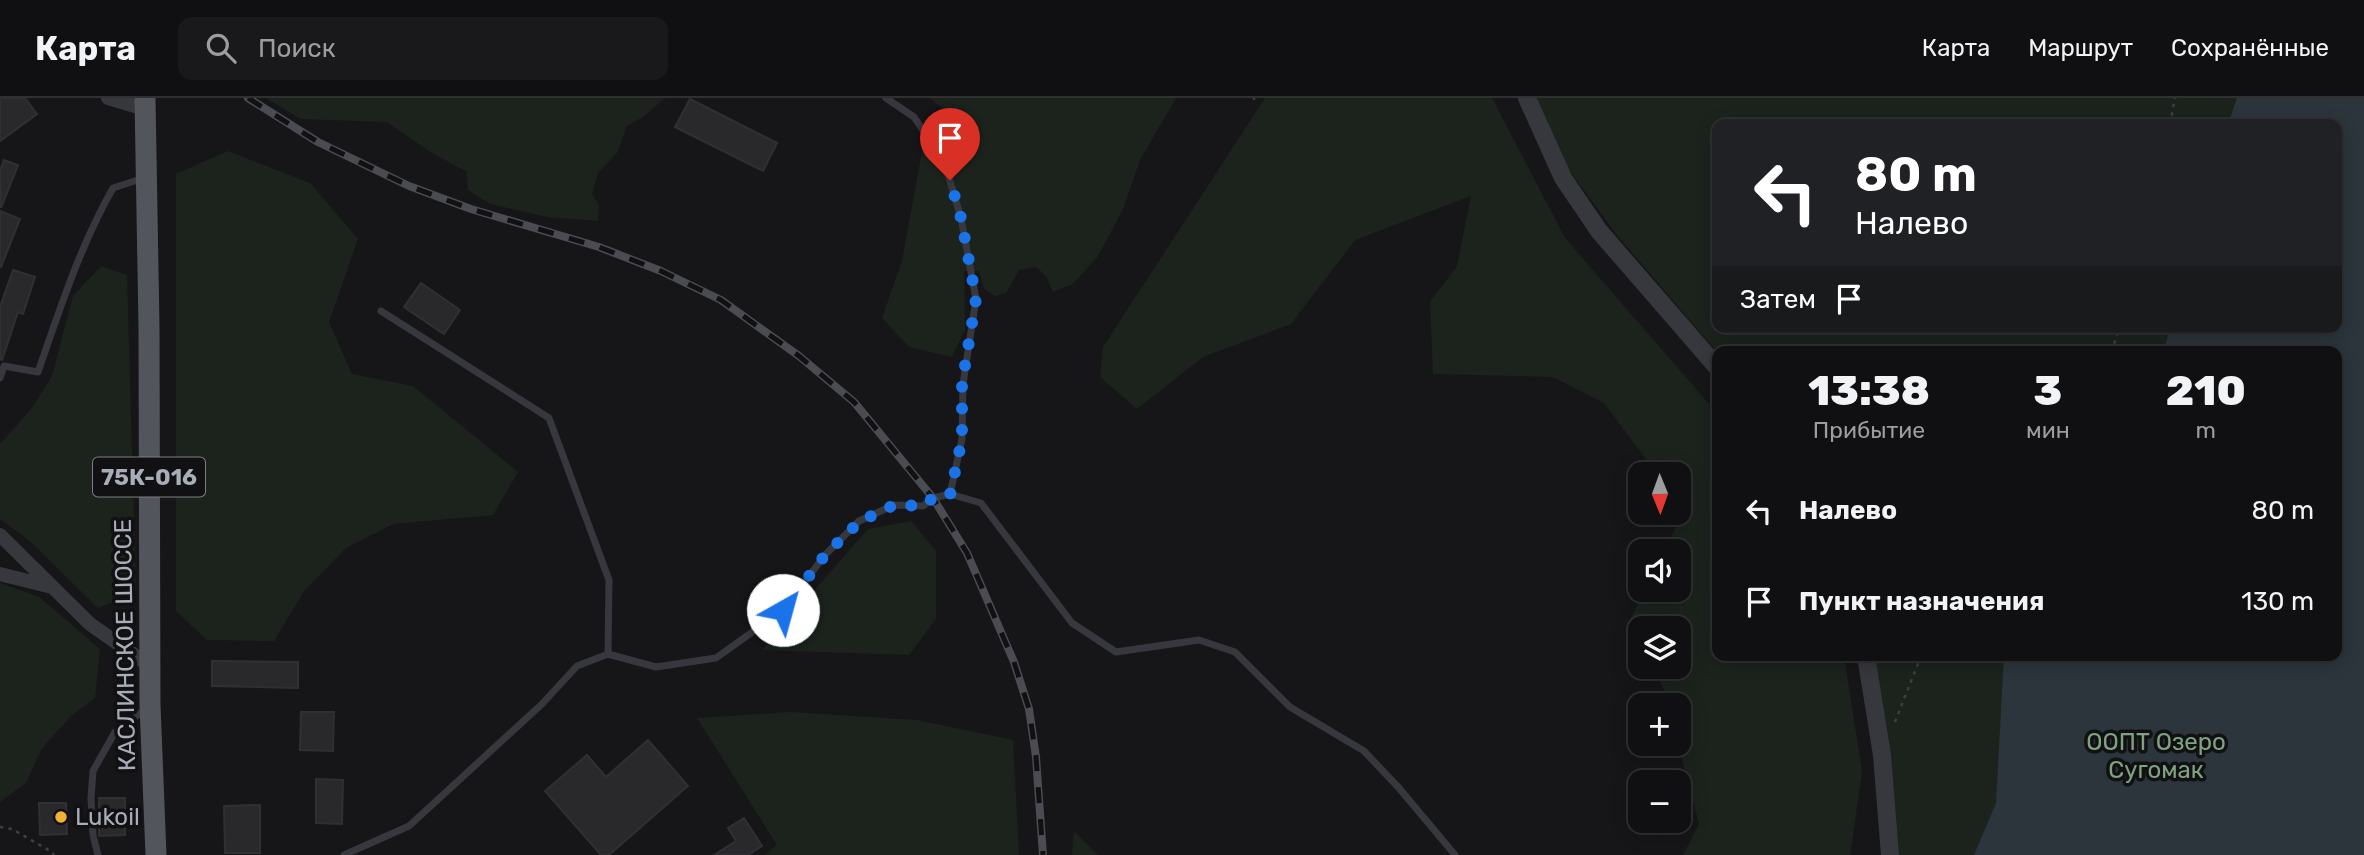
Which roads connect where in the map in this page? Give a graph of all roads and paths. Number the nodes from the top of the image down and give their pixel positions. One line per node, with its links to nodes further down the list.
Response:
1 (108, 98): 5 (street)
2 (886, 98): 11 (lane)
3 (1527, 98): 9 (street)
4 (2175, 98): 6 (path)
5 (145, 104): 7 (main road, КАСЛИНСКОЕ ШОССЕ / 75К-016)
6 (2171, 119)
7 (145, 178): 10 (lane); 18 (main road, КАСЛИНСКОЕ ШОССЕ / 75К-016)
8 (381, 311): 15 (lane)
9 (1712, 361)
10 (0, 378)
11 (950, 495): 15 (lane); 26 (lane)
12 (0, 535): 14 (street)
13 (0, 574): 14 (street)
14 (53, 588): 18 (street)
15 (608, 654): 25 (lane)
16 (1867, 661): 20 (street)
17 (1919, 661): 20 (path)
18 (150, 666): 19 (main road, КАСЛИНСКОЕ ШОССЕ / 75К-016)
19 (150, 705): 23 (lane); 24 (main road, КАСЛИНСКОЕ ШОССЕ / 75К-016)
20 (1882, 755): 27 (street)
21 (0, 827): 22 (path)
22 (54, 855)
23 (98, 855)
24 (156, 855)
25 (344, 855)
26 (1455, 855)
27 (1890, 855)

